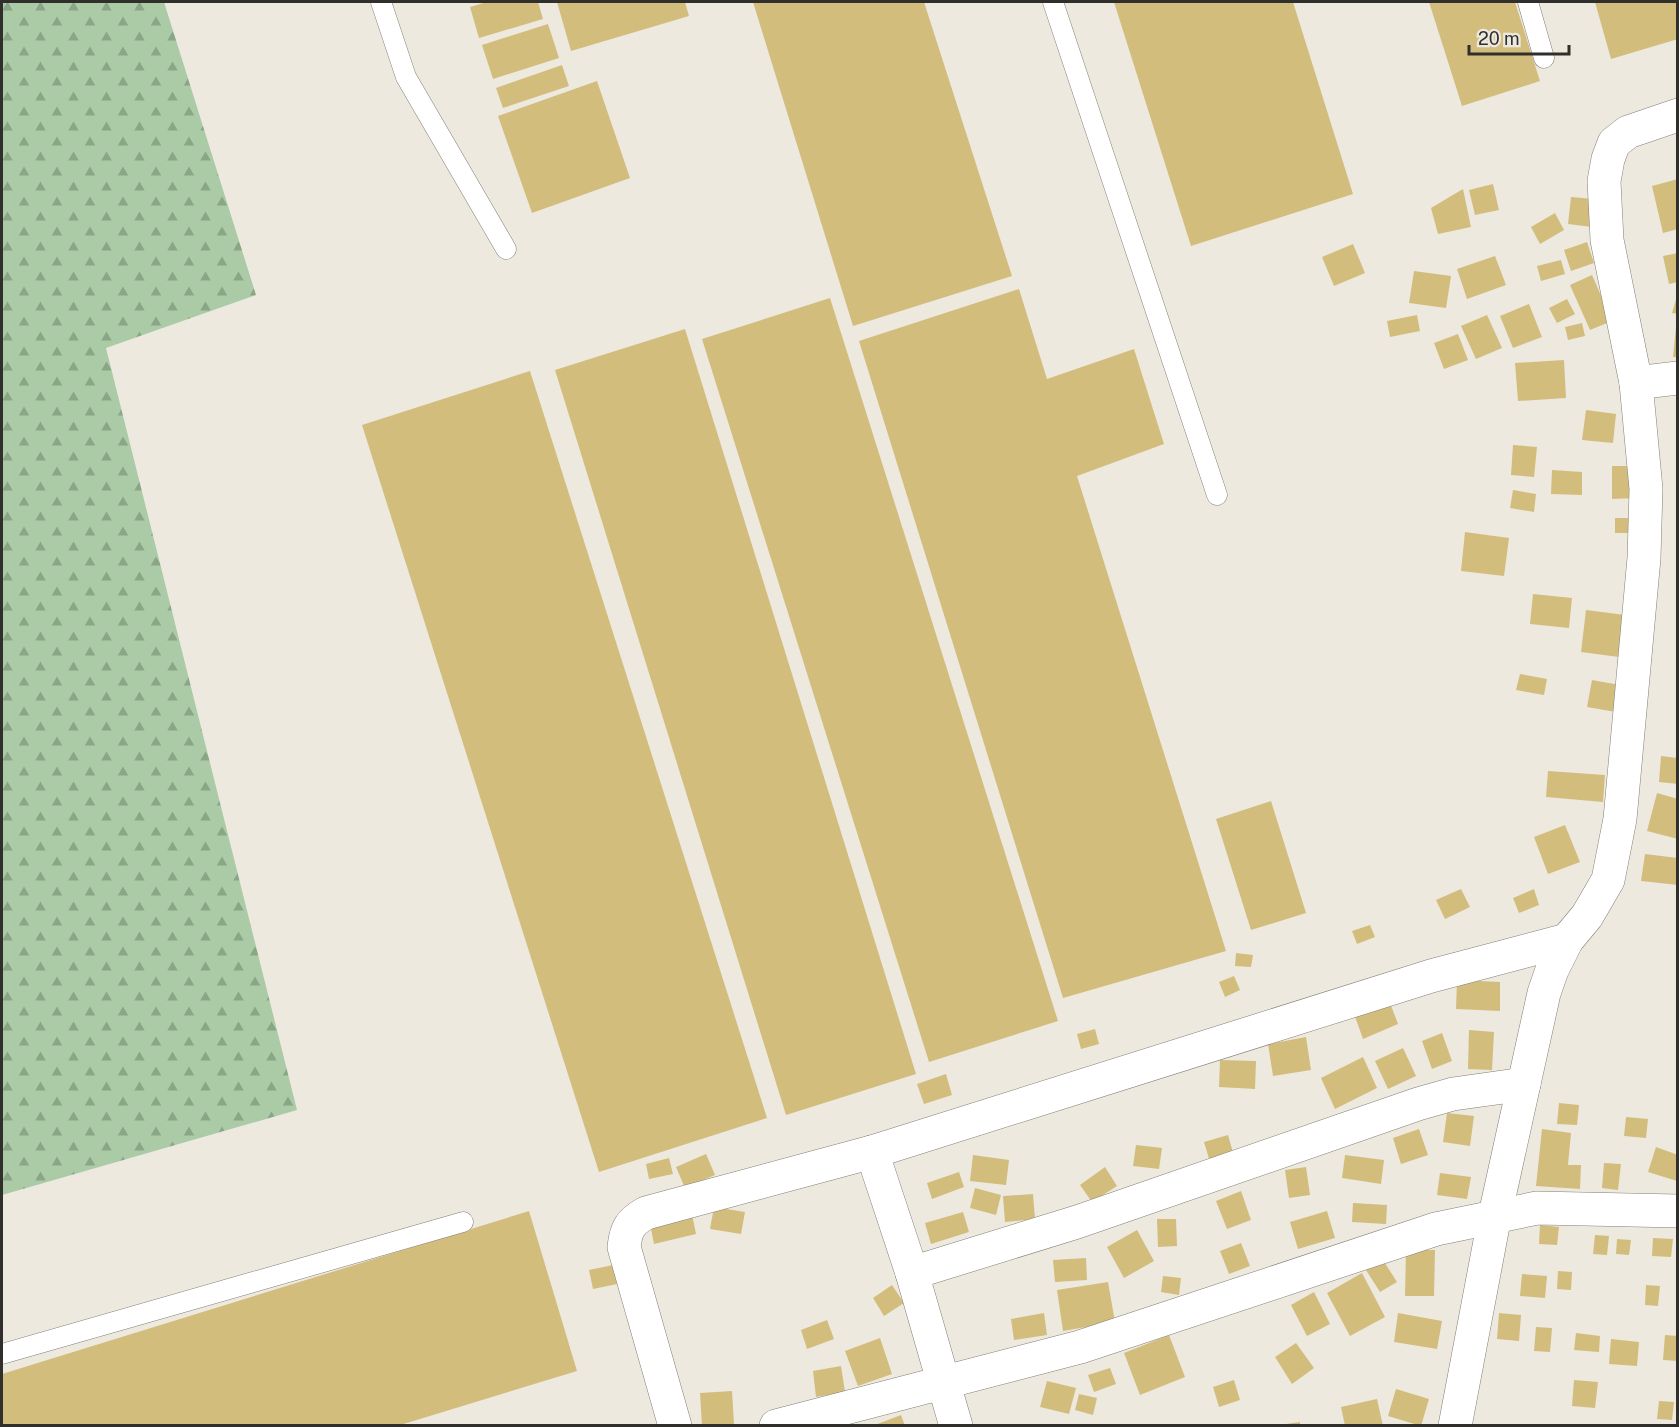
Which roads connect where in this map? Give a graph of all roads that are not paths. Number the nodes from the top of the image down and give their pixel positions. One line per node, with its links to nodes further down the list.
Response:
1 (381, 2): 6 (lane)
2 (1053, 2): 9 (lane)
3 (1528, 2): 4 (lane)
4 (1544, 58)
5 (1677, 115): 8 (street)
6 (506, 249)
7 (1677, 378): 8 (street)
8 (1636, 383): 10 (street)
9 (1217, 495)
10 (1567, 940): 11 (street); 12 (street)
11 (1524, 1084): 14 (street); 16 (street)
12 (872, 1152): 16 (street); 19 (street)
13 (1677, 1210): 14 (street)
14 (1495, 1215): 18 (street); 22 (street)
15 (463, 1222): 17 (lane)
16 (912, 1273): 18 (street)
17 (2, 1354)
18 (944, 1384): 20 (street); 21 (street)
19 (675, 1425)
20 (776, 1425)
21 (956, 1425)
22 (1455, 1425)

